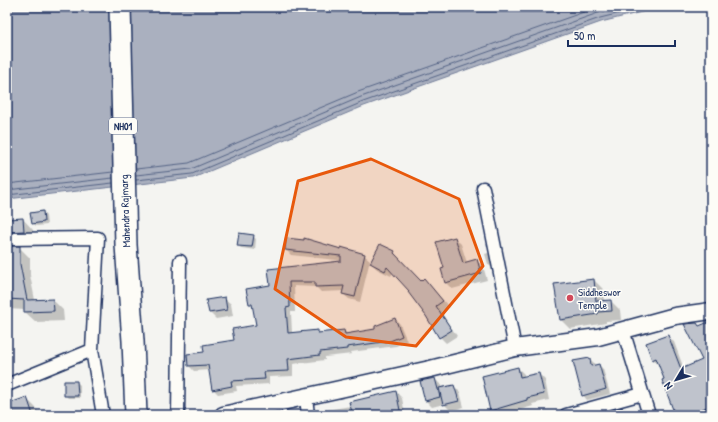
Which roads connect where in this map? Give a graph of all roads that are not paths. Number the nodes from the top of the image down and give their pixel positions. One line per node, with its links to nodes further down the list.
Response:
1 (120, 7): 13 (highway, Mahendra Rajmarg / NH01)
2 (483, 188): 7 (street)
3 (7, 239): 8 (street)
4 (180, 261): 14 (street)
5 (711, 311): 6 (street)
6 (623, 330): 7 (street); 10 (street)
7 (515, 348): 11 (street)
8 (92, 350): 9 (street); 12 (street)
9 (7, 385)
10 (642, 394): 17 (street); 18 (street)
11 (306, 397): 15 (street); 16 (street)
12 (103, 415)
13 (136, 415)
14 (178, 415)
15 (223, 415)
16 (308, 415)
17 (566, 415)
18 (649, 415)

